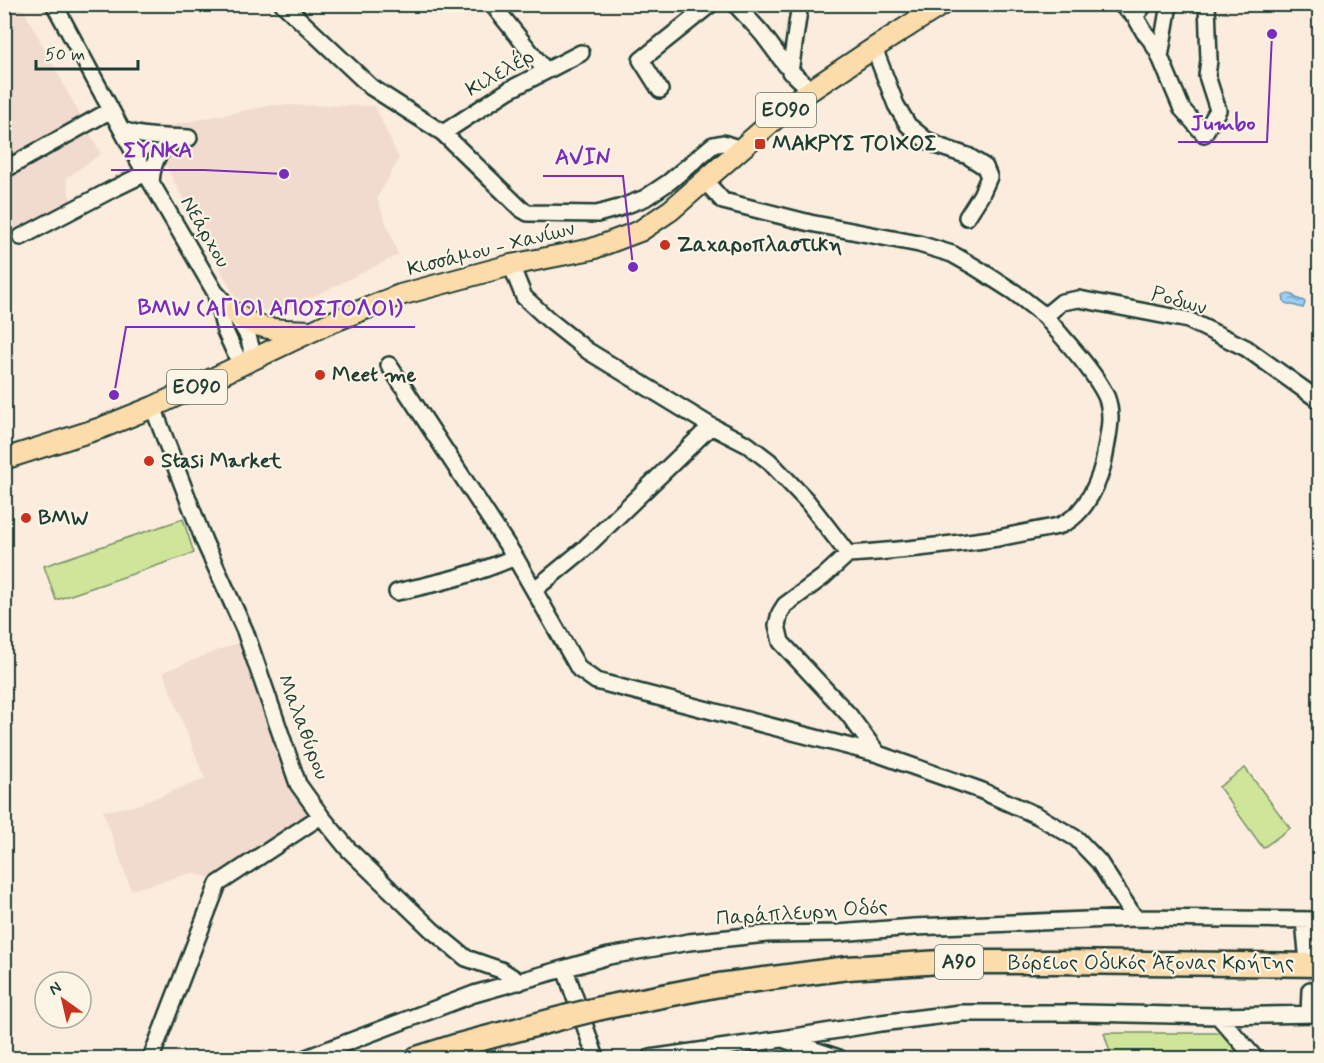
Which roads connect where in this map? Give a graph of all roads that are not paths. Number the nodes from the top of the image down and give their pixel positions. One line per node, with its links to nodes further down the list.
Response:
1 (54, 4): 19 (street, Νεάρχου)
2 (283, 4): 21 (street)
3 (492, 4): 15 (street)
4 (711, 4): 18 (street)
5 (735, 4): 16 (street)
6 (800, 4): 16 (street)
7 (943, 4): 12 (main road, Κισσάμου - Χανίων / ΕΟ90)
8 (1120, 4): 11 (street)
9 (1169, 4): 14 (street)
10 (1207, 4): 14 (street)
11 (1140, 10): 14 (street)
12 (874, 48): 17 (main road, Κισσάμου - Χανίων / ΕΟ90); 26 (street)
13 (581, 53): 15 (street, Κιλελέρ)
14 (1160, 57)
15 (545, 70): 21 (street, Κιλελέρ)
16 (790, 72): 17 (street)
17 (811, 89): 22 (main road, Κισσάμου - Χανίων / ΕΟ90)
18 (660, 90)
19 (111, 110): 20 (street, Νεάρχου); 23 (street)
20 (123, 130): 24 (street, Νεάρχου); 24 (street)
21 (442, 133): 22 (street)
22 (741, 149): 25 (main road, Κισσάμου - Χανίων / ΕΟ90)
23 (4, 170)
24 (149, 177): 27 (street); 29 (street, Νεάρχου)
25 (705, 181): 28 (main road, Κισσάμου - Χανίων / ΕΟ90); 30 (street)
26 (967, 217)
27 (21, 237)
28 (511, 265): 31 (main road, Κισσάμου - Χανίων / ΕΟ90); 36 (street)
29 (227, 315): 31 (main road); 32 (street, Νεάρχου)
30 (1047, 315): 34 (street, Ροδων); 38 (street)
31 (312, 331): 32 (main road, Κισσάμου - Χανίων / ΕΟ90)
32 (246, 364): 35 (main road, Κισσάμου - Χανίων / ΕΟ90)
33 (389, 365): 39 (street)
34 (1320, 401)
35 (153, 407): 37 (main road, Κισσάμου - Χανίων / ΕΟ90); 43 (street, Μαλαθύρου)
36 (711, 426): 38 (street); 40 (street)
37 (4, 459)
38 (848, 554): 42 (street)
39 (515, 557): 40 (street); 41 (street)
40 (534, 590): 42 (street)
41 (397, 592)
42 (878, 754): 44 (street)
43 (321, 816): 49 (street, Μαλαθύρου); 54 (street)
44 (1135, 918): 45 (street, Παράπλευρη Οδός); 48 (street, Παράπλευρη Οδός)
45 (1304, 920): 46 (street, Παράπλευρη Οδός); 47 (street)
46 (1320, 920)
47 (1313, 958): 56 (highway, Βόρειος Οδικός Άξονας Κρήτης / Α90, bridge)
48 (565, 969): 49 (street, Παράπλευρη Οδός); 57 (street)
49 (520, 982): 55 (street, Παράπλευρη Οδός)
50 (1310, 990): 51 (street)
51 (1314, 1014): 52 (street)
52 (1218, 1016): 53 (street); 60 (street)
53 (782, 1039): 58 (street); 59 (street)
54 (151, 1059)
55 (306, 1059)
56 (417, 1059)
57 (596, 1059)
58 (650, 1059)
59 (838, 1059)
60 (1255, 1059)

